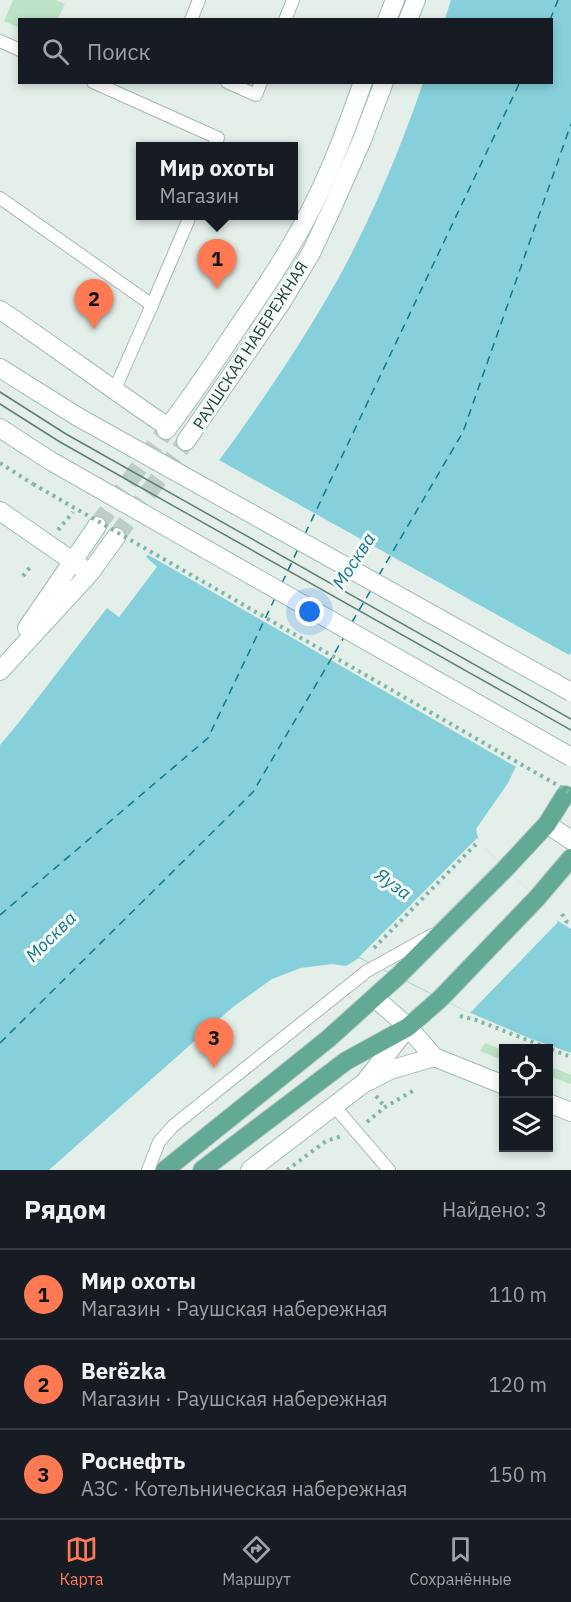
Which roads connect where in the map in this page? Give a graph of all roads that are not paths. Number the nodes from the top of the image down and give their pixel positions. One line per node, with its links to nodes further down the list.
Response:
1 (199, 0): 5 (lane)
2 (293, 0): 6 (lane)
3 (395, 0): 7 (main road)
4 (416, 0): 8 (main road)
5 (192, 18)
6 (286, 18)
7 (388, 18)
8 (409, 18)
9 (0, 41): 10 (lane)
10 (18, 49)
11 (97, 84): 16 (lane)
12 (232, 84): 13 (lane)
13 (260, 84)
14 (362, 84): 22 (main road, РАУШСКАЯ НАБЕРЕЖНАЯ)
15 (383, 84): 24 (main road, РАУШСКАЯ НАБЕРЕЖНАЯ)
16 (216, 142)
17 (0, 198): 19 (lane)
18 (188, 220): 19 (lane)
19 (152, 304): 22 (lane)
20 (0, 310): 22 (main road)
21 (0, 368): 31 (main road, bridge)
22 (114, 391)
23 (0, 428): 32 (main road, bridge)
24 (186, 441)
25 (0, 511): 28 (main road)
26 (97, 526): 28 (main road)
27 (116, 537): 29 (main road)
28 (72, 561): 29 (main road); 30 (main road)
29 (90, 573): 30 (main road)
30 (0, 670)
31 (571, 692)
32 (571, 757)
33 (568, 794): 34 (main road)
34 (547, 824): 35 (main road); 37 (main road)
35 (571, 840)
36 (571, 858): 39 (main road)
37 (446, 927): 38 (main road); 46 (lane)
38 (375, 998): 39 (main road); 47 (main road)
39 (408, 1027): 40 (main road); 41 (main road); 48 (main road)
40 (434, 1057): 41 (main road); 42 (main road)
41 (364, 1083): 44 (main road)
42 (499, 1083)
43 (553, 1105): 45 (main road)
44 (334, 1107): 49 (main road); 50 (lane)
45 (571, 1112)
46 (148, 1170)
47 (165, 1170)
48 (202, 1170)
49 (250, 1170)
50 (389, 1170)

